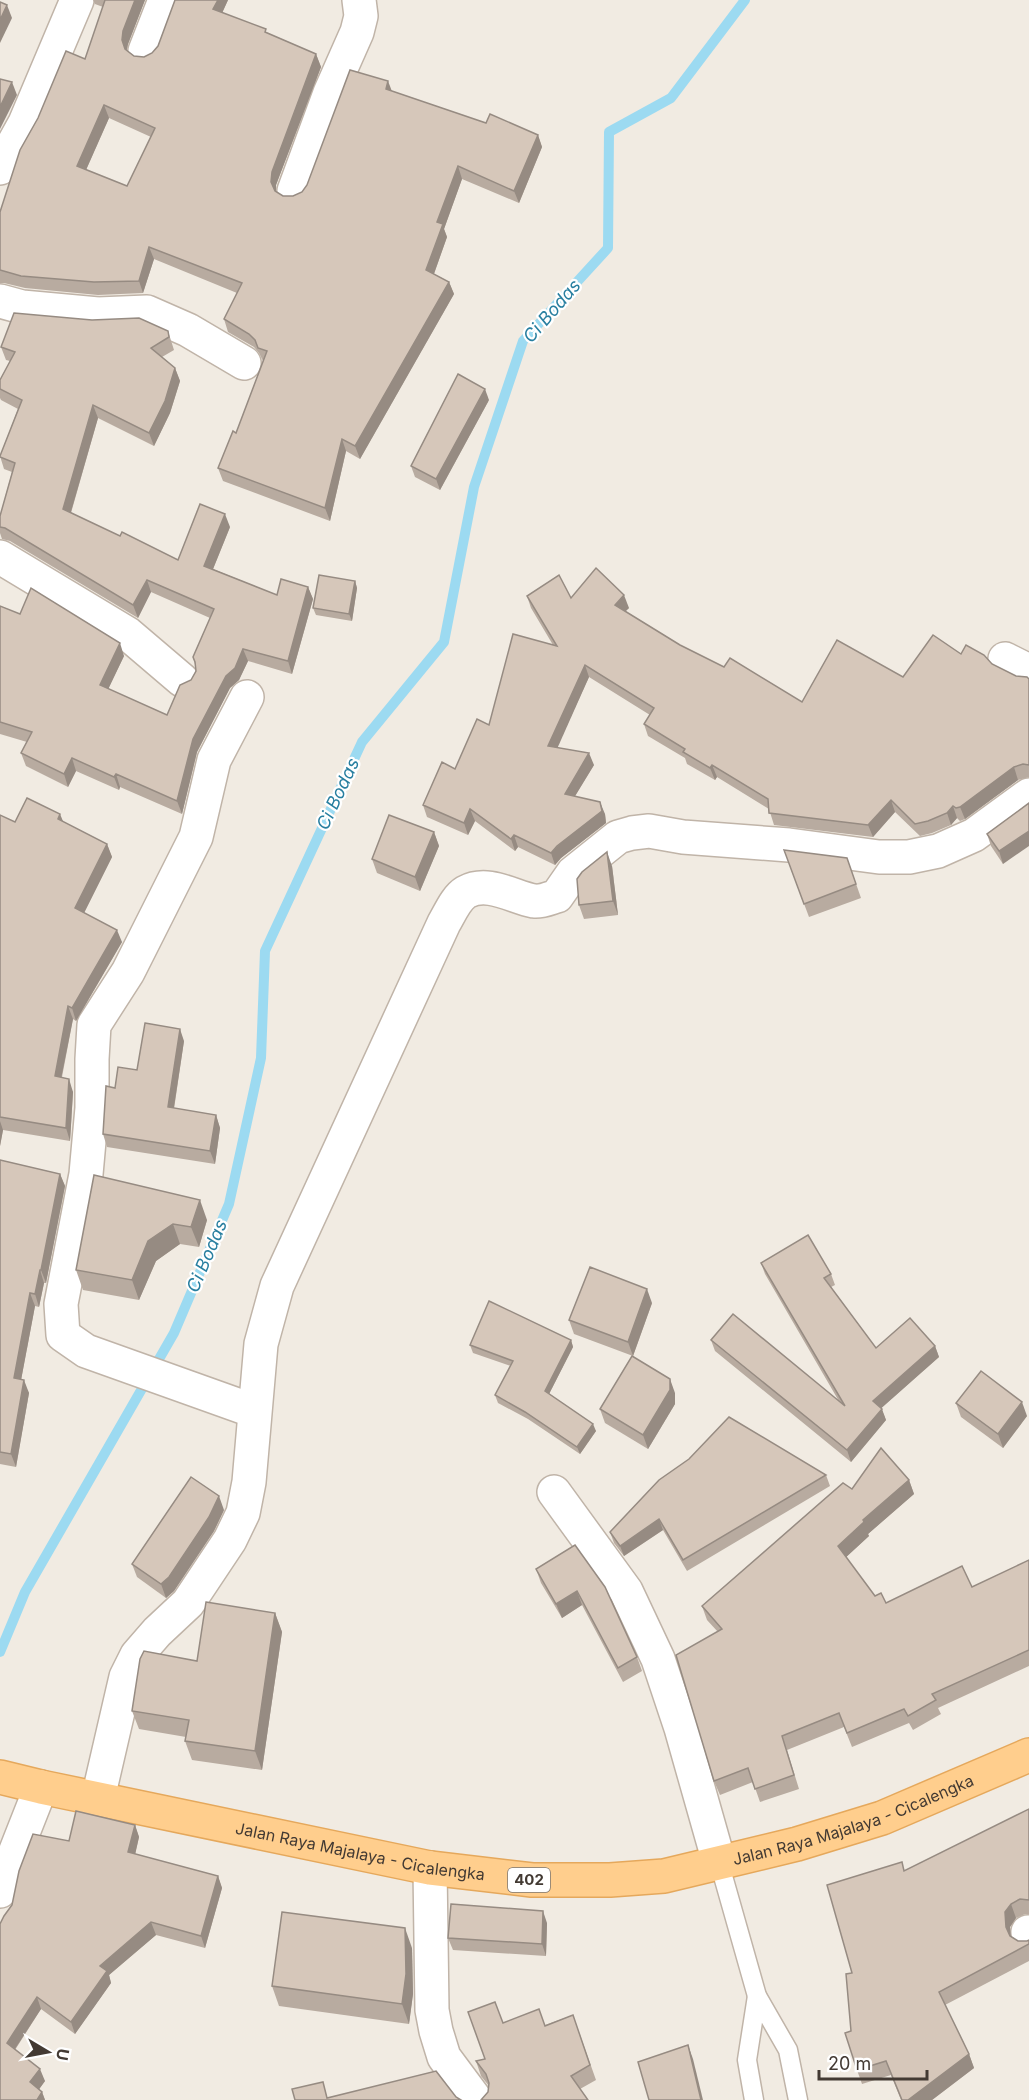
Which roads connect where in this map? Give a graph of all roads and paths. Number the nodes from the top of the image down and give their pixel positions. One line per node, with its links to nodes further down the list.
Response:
1 (77, 0): 5 (street)
2 (165, 0): 4 (street)
3 (359, 0): 6 (street)
4 (145, 51)
5 (4, 154)
6 (294, 191)
7 (0, 301): 8 (street)
8 (244, 363)
9 (0, 557): 10 (street)
10 (182, 680)
11 (247, 697): 13 (street)
12 (1029, 795): 13 (street)
13 (254, 1411): 17 (street)
14 (554, 1492): 18 (street)
15 (1029, 1755): 18 (main road, Jalan Raya Majalaya - Cicalengka / 402)
16 (20, 1782): 17 (main road, Jalan Raya Majalaya - Cicalengka / 402); 20 (street)
17 (98, 1798): 19 (main road, Jalan Raya Majalaya - Cicalengka / 402)
18 (719, 1862): 19 (main road, Jalan Raya Majalaya - Cicalengka / 402); 21 (lane)
19 (430, 1868): 22 (street)
20 (0, 1891)
21 (757, 1996): 23 (lane); 24 (lane)
22 (476, 2100)
23 (754, 2100)
24 (798, 2100)

